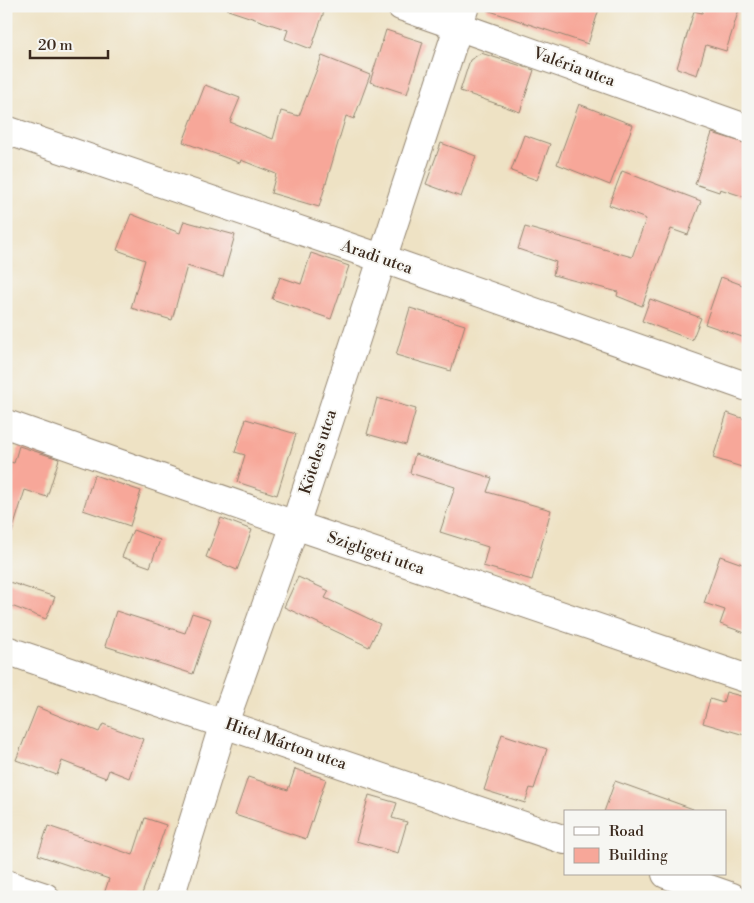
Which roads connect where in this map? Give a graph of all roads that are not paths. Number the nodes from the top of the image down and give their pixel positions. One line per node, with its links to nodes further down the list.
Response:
1 (401, 6): 2 (street, Valéria utca)
2 (462, 16): 3 (street, Valéria utca); 5 (street, Köteles utca)
3 (748, 128)
4 (6, 130): 5 (street, Aradi utca)
5 (381, 258): 6 (street, Aradi utca); 8 (street, Köteles utca)
6 (748, 387)
7 (6, 424): 8 (street, Szigligeti utca)
8 (295, 525): 10 (street, Szigligeti utca); 11 (street, Köteles utca)
9 (6, 650): 11 (street, Hitel Márton utca)
10 (748, 679)
11 (224, 723): 12 (street, Hitel Márton utca); 16 (street, Köteles utca)
12 (564, 840)
13 (672, 876): 17 (street)
14 (6, 884): 15 (street)
15 (45, 897)
16 (170, 897)
17 (732, 897)

